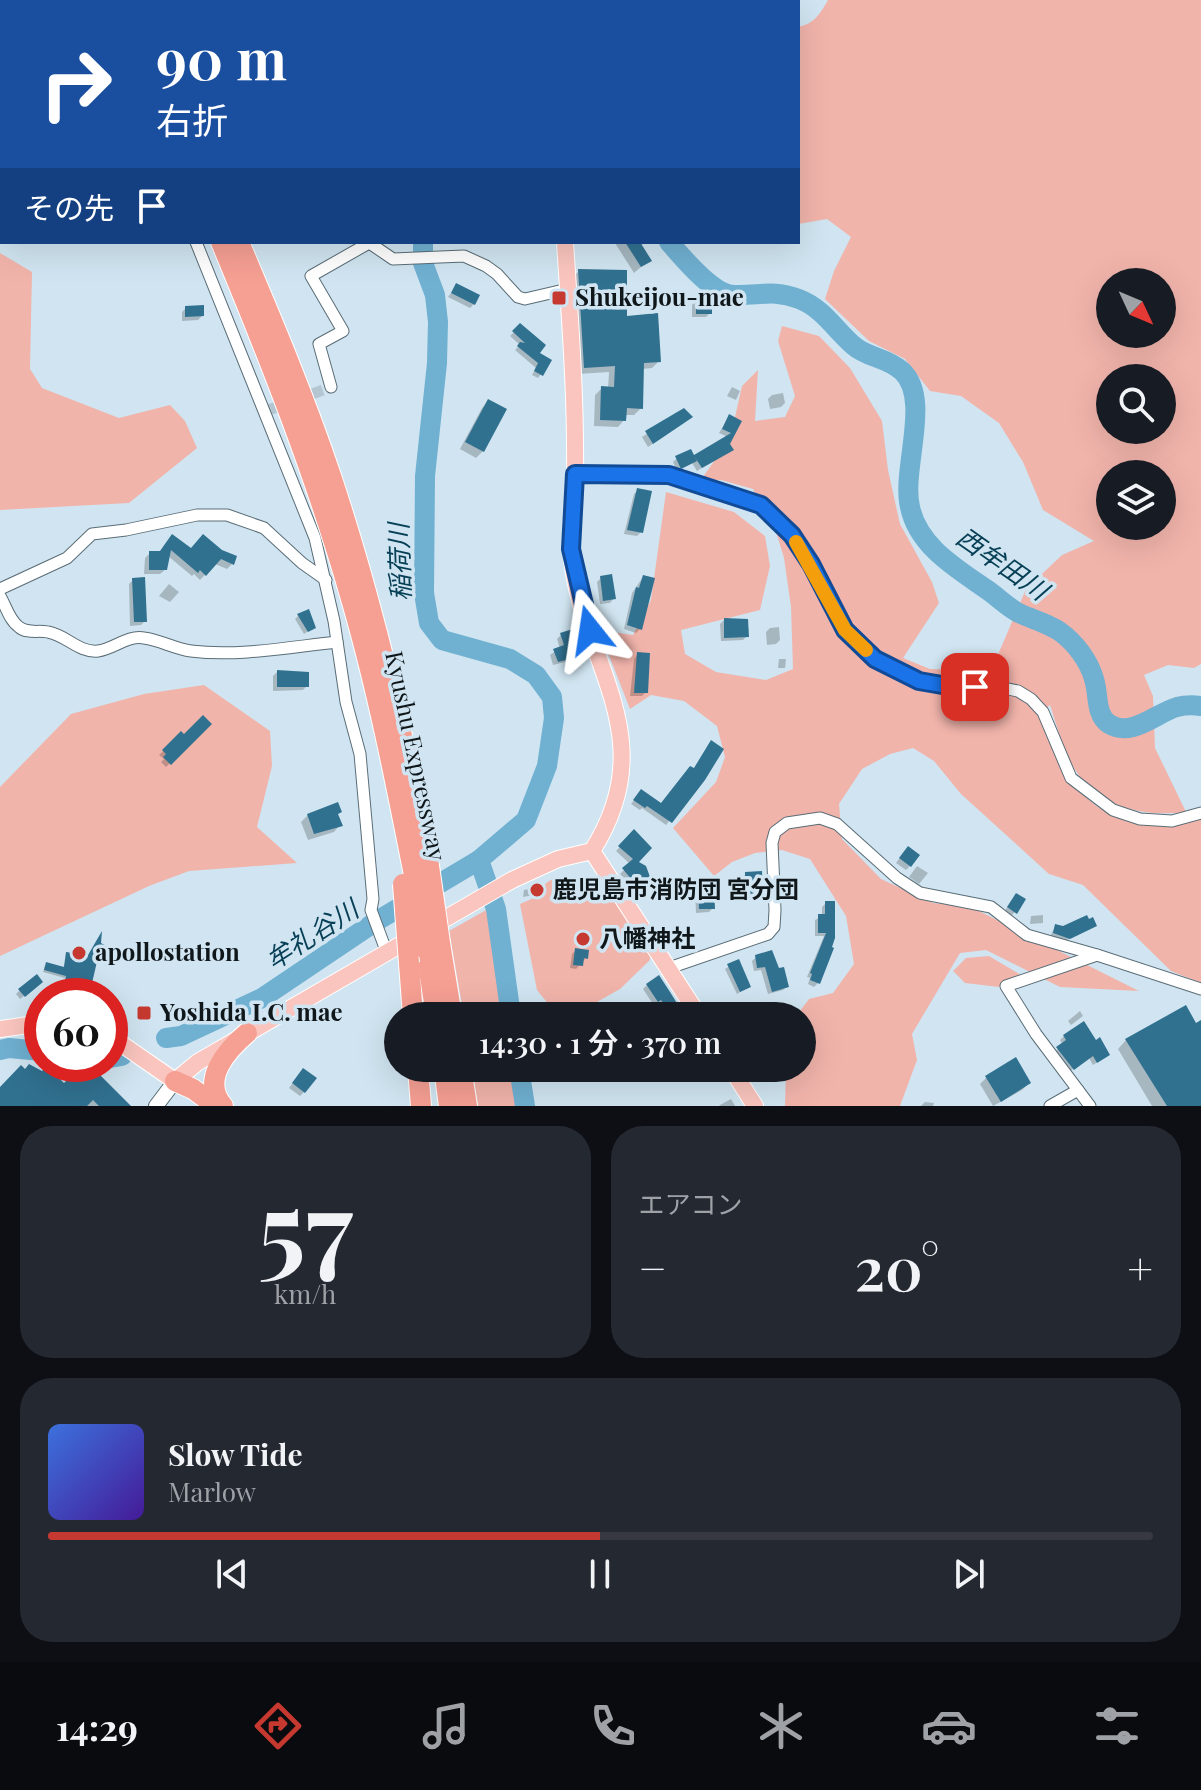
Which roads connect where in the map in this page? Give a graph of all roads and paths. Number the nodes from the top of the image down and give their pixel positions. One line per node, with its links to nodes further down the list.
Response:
1 (197, 244): 10 (street)
2 (222, 244): 16 (highway, Kyushu Expressway)
3 (240, 244): 16 (highway, Kyushu Expressway)
4 (365, 244): 8 (street)
5 (371, 244): 7 (street)
6 (565, 244): 7 (main road)
7 (568, 289): 9 (main road)
8 (331, 387)
9 (575, 474): 14 (street); 15 (main road)
10 (326, 581): 11 (street); 13 (street)
11 (0, 589)
12 (0, 596): 13 (street)
13 (337, 642): 18 (street)
14 (1201, 813)
15 (592, 851): 18 (main road); 20 (main road)
16 (415, 875): 17 (highway, Kyushu Expressway, bridge); 22 (highway, bridge)
17 (433, 947): 23 (highway, Kyushu Expressway); 24 (highway, Kyushu Expressway)
18 (387, 953): 28 (main road)
19 (1097, 955): 20 (street); 21 (street); 34 (street)
20 (669, 968): 25 (main road)
21 (1201, 989)
22 (412, 1002)
23 (435, 1002)
24 (448, 1002)
25 (690, 1002)
26 (24, 1026): 27 (main road)
27 (0, 1029)
28 (247, 1033): 30 (main road); 38 (highway)
29 (128, 1048): 30 (main road)
30 (175, 1081): 35 (street); 36 (highway); 37 (highway)
31 (419, 1082): 39 (highway)
32 (446, 1082): 40 (highway)
33 (740, 1082): 41 (main road)
34 (1078, 1090): 42 (street); 43 (street)
35 (156, 1106)
36 (198, 1106)
37 (216, 1106)
38 (223, 1106)
39 (421, 1106)
40 (449, 1106)
41 (755, 1106)
42 (1050, 1106)
43 (1090, 1106)

